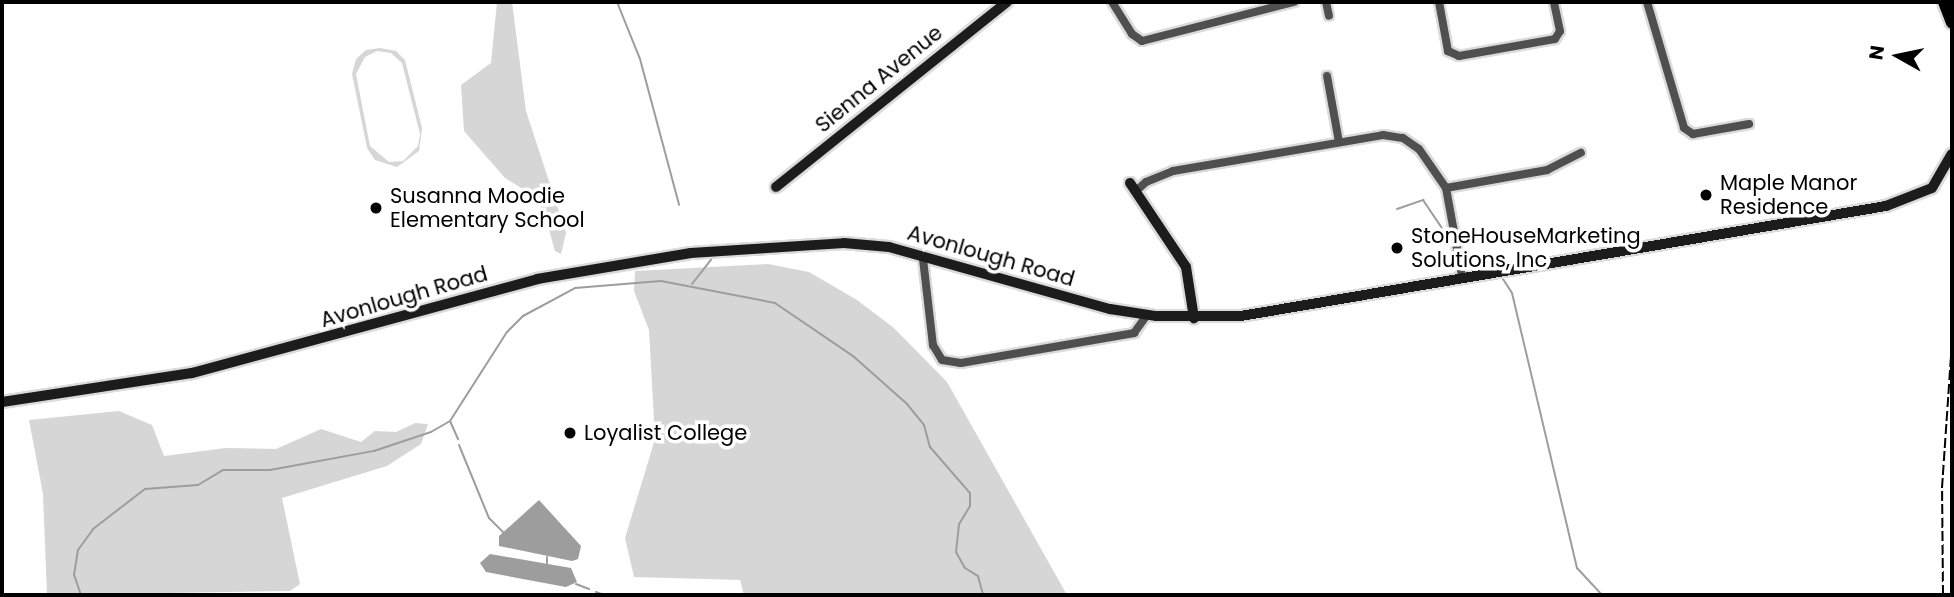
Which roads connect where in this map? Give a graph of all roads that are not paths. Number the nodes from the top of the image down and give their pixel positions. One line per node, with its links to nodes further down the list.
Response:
1 (1004, 2): 16 (street, Sienna Avenue)
2 (1112, 2): 3 (street)
3 (1294, 2)
4 (1326, 2): 9 (street)
5 (1439, 2): 6 (street)
6 (1554, 2)
7 (1647, 2): 12 (street)
8 (1944, 2): 10 (main road)
9 (1329, 16)
10 (1952, 23)
11 (1327, 76): 13 (street)
12 (1749, 124)
13 (1339, 142): 17 (street); 18 (street)
14 (1581, 153): 18 (street)
15 (1952, 154): 20 (street, Avonlough Road)
16 (776, 187)
17 (1133, 187): 22 (street)
18 (1446, 188): 20 (street)
19 (923, 259): 21 (street, Avonlough Road); 21 (street); 23 (street, Avonlough Road)
20 (1462, 276): 22 (street, Avonlough Road)
21 (1147, 315): 22 (street, Avonlough Road)
22 (1194, 318)
23 (2, 402)

